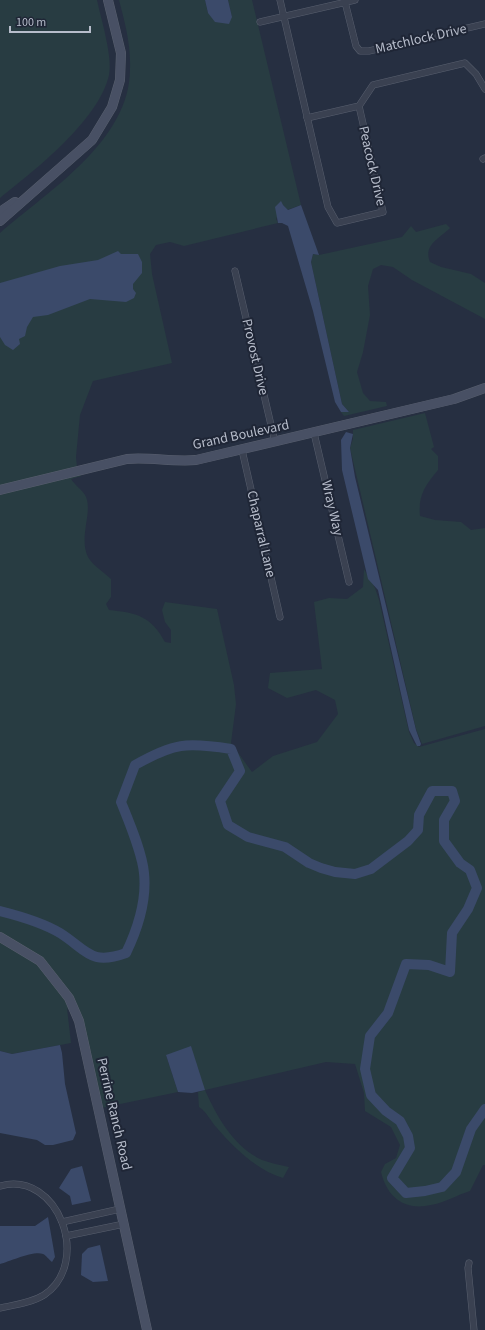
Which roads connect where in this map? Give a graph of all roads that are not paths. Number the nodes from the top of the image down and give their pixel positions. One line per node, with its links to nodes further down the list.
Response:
1 (108, 0): 11 (street)
2 (280, 0): 5 (street, Peacock Drive)
3 (355, 0): 4 (street)
4 (345, 2): 5 (street); 7 (street, Matchlock Drive)
5 (283, 17): 6 (street); 10 (street, Peacock Drive)
6 (260, 22)
7 (485, 24)
8 (485, 89): 9 (street, Peacock Drive)
9 (359, 106): 10 (street, Peacock Drive); 10 (street, Peacock Drive)
10 (307, 118)
11 (29, 195): 12 (street); 13 (street)
12 (0, 212)
13 (0, 221)
14 (235, 271): 17 (street, Provost Drive)
15 (485, 388): 16 (street, Grand Boulevard)
16 (314, 433): 17 (street, Grand Boulevard); 20 (street, Wray Way)
17 (275, 442): 18 (street, Grand Boulevard)
18 (242, 450): 19 (street, Grand Boulevard); 21 (street, Chaparral Lane)
19 (0, 490)
20 (349, 582)
21 (280, 617)
22 (0, 937): 24 (street, Perrine Ranch Road)
23 (0, 1186): 25 (street)
24 (120, 1209): 25 (street); 26 (street, Perrine Ranch Road)
25 (62, 1222): 27 (street)
26 (124, 1224): 27 (street); 30 (street, Perrine Ranch Road)
27 (65, 1233): 29 (street)
28 (469, 1263): 31 (street)
29 (0, 1308)
30 (148, 1330)
31 (474, 1330)

